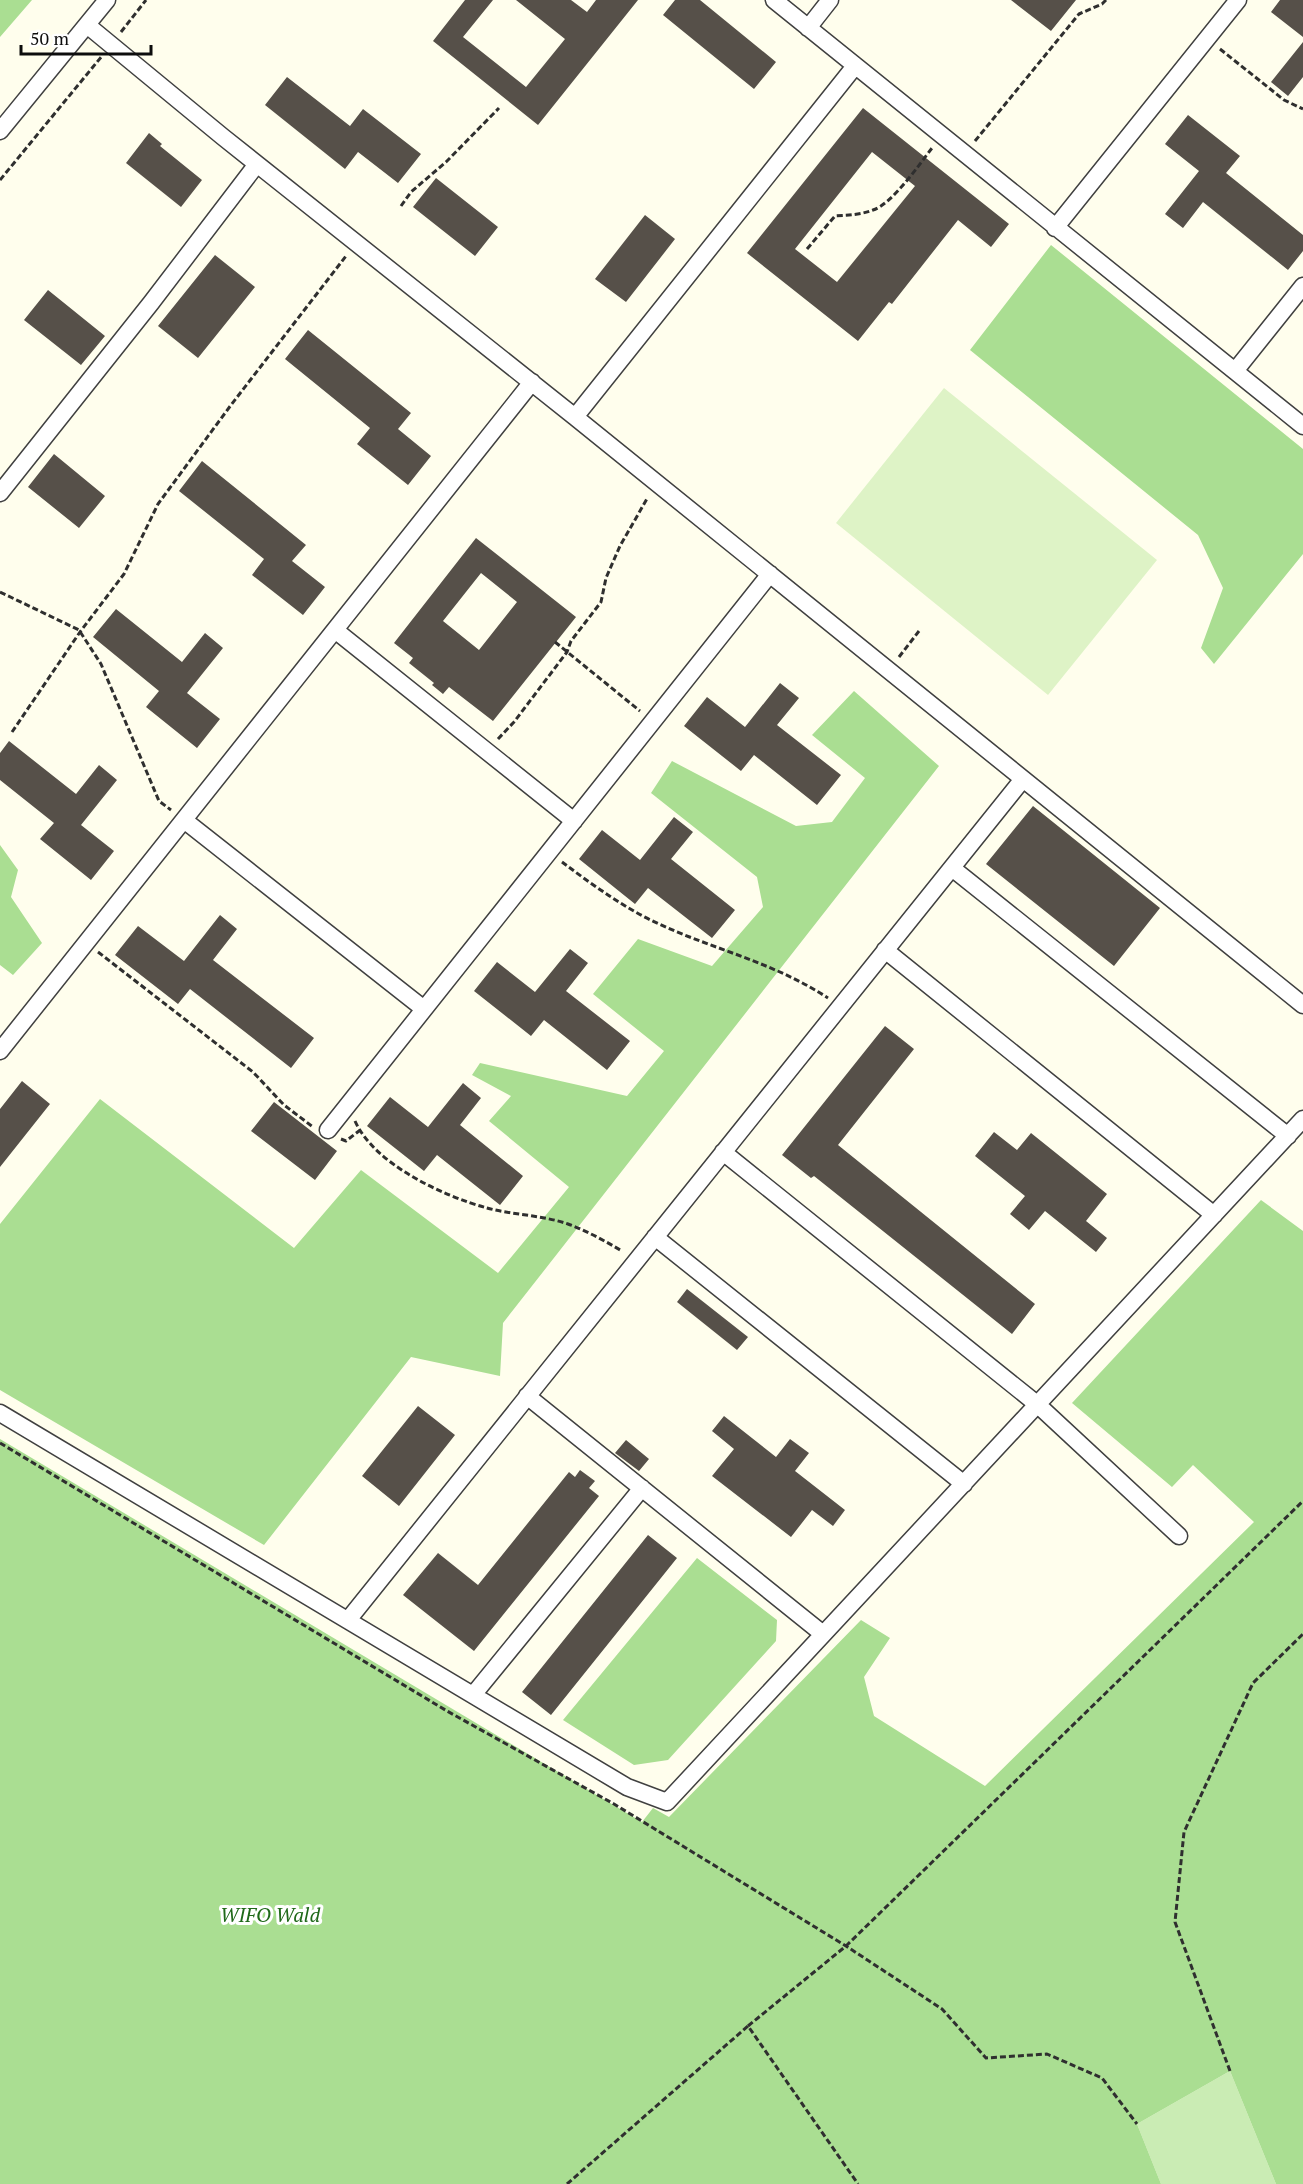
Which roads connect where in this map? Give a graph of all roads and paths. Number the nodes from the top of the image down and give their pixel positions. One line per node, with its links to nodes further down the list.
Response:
1 (107, 0): 7 (street)
2 (146, 0): 10 (path)
3 (774, 0): 8 (street)
4 (830, 0): 8 (street)
5 (1106, 0): 16 (path)
6 (1238, 0): 9 (street)
7 (87, 25): 10 (street); 14 (street)
8 (808, 28): 11 (street)
9 (1207, 39): 13 (path); 20 (street)
10 (111, 44): 17 (street); 18 (path)
11 (855, 66): 15 (street); 26 (street)
12 (499, 108): 19 (path)
13 (1303, 109)
14 (0, 132)
15 (942, 136): 16 (street); 22 (path)
16 (964, 154): 20 (street)
17 (257, 164): 21 (street); 29 (street)
18 (0, 180)
19 (401, 206)
20 (1055, 228): 24 (street)
21 (356, 243): 25 (street); 34 (path)
22 (807, 249)
23 (1303, 286): 24 (street)
24 (1235, 371): 27 (street)
25 (532, 382): 26 (street); 32 (street)
26 (575, 417): 28 (street)
27 (1303, 426)
28 (657, 483): 30 (street); 36 (path)
29 (0, 493)
30 (770, 574): 37 (street); 38 (street)
31 (0, 592): 34 (path)
32 (335, 630): 40 (street); 42 (street)
33 (919, 631): 37 (path)
34 (80, 632): 39 (path); 42 (path)
35 (555, 642): 36 (path)
36 (567, 652): 38 (path); 40 (path)
37 (889, 670): 41 (street)
38 (653, 722): 43 (street)
39 (12, 732)
40 (487, 751): 43 (street)
41 (1023, 779): 45 (street); 48 (street)
42 (184, 820): 46 (street); 50 (street)
43 (574, 821): 44 (street)
44 (549, 852): 49 (path); 50 (street)
45 (952, 868): 47 (street); 56 (street)
46 (86, 943): 51 (street); 55 (path)
47 (885, 950): 49 (street); 58 (street)
48 (1303, 1005)
49 (840, 1006): 57 (street)
50 (424, 1009): 52 (street)
51 (0, 1051)
52 (348, 1106): 54 (path); 55 (street)
53 (1303, 1119): 56 (street)
54 (359, 1131): 55 (path); 60 (path)
55 (328, 1133)
56 (1288, 1136): 58 (street)
57 (723, 1152): 59 (street); 62 (street)
58 (1214, 1215): 62 (street)
59 (655, 1237): 60 (street); 65 (street)
60 (636, 1261): 61 (street)
61 (527, 1396): 66 (street); 69 (street)
62 (1038, 1405): 65 (street); 68 (street)
63 (0, 1413): 69 (street)
64 (0, 1443): 73 (path)
65 (964, 1484): 70 (street)
66 (642, 1488): 70 (street); 72 (street)
67 (1303, 1501): 73 (path)
68 (1179, 1536)
69 (348, 1620): 72 (street)
70 (823, 1634): 72 (street)
71 (1303, 1634): 75 (path)
72 (473, 1695)
73 (846, 1946): 74 (path); 76 (path)
74 (748, 2026): 77 (path); 78 (path)
75 (1230, 2071)
76 (1137, 2124)
77 (567, 2184)
78 (858, 2184)

